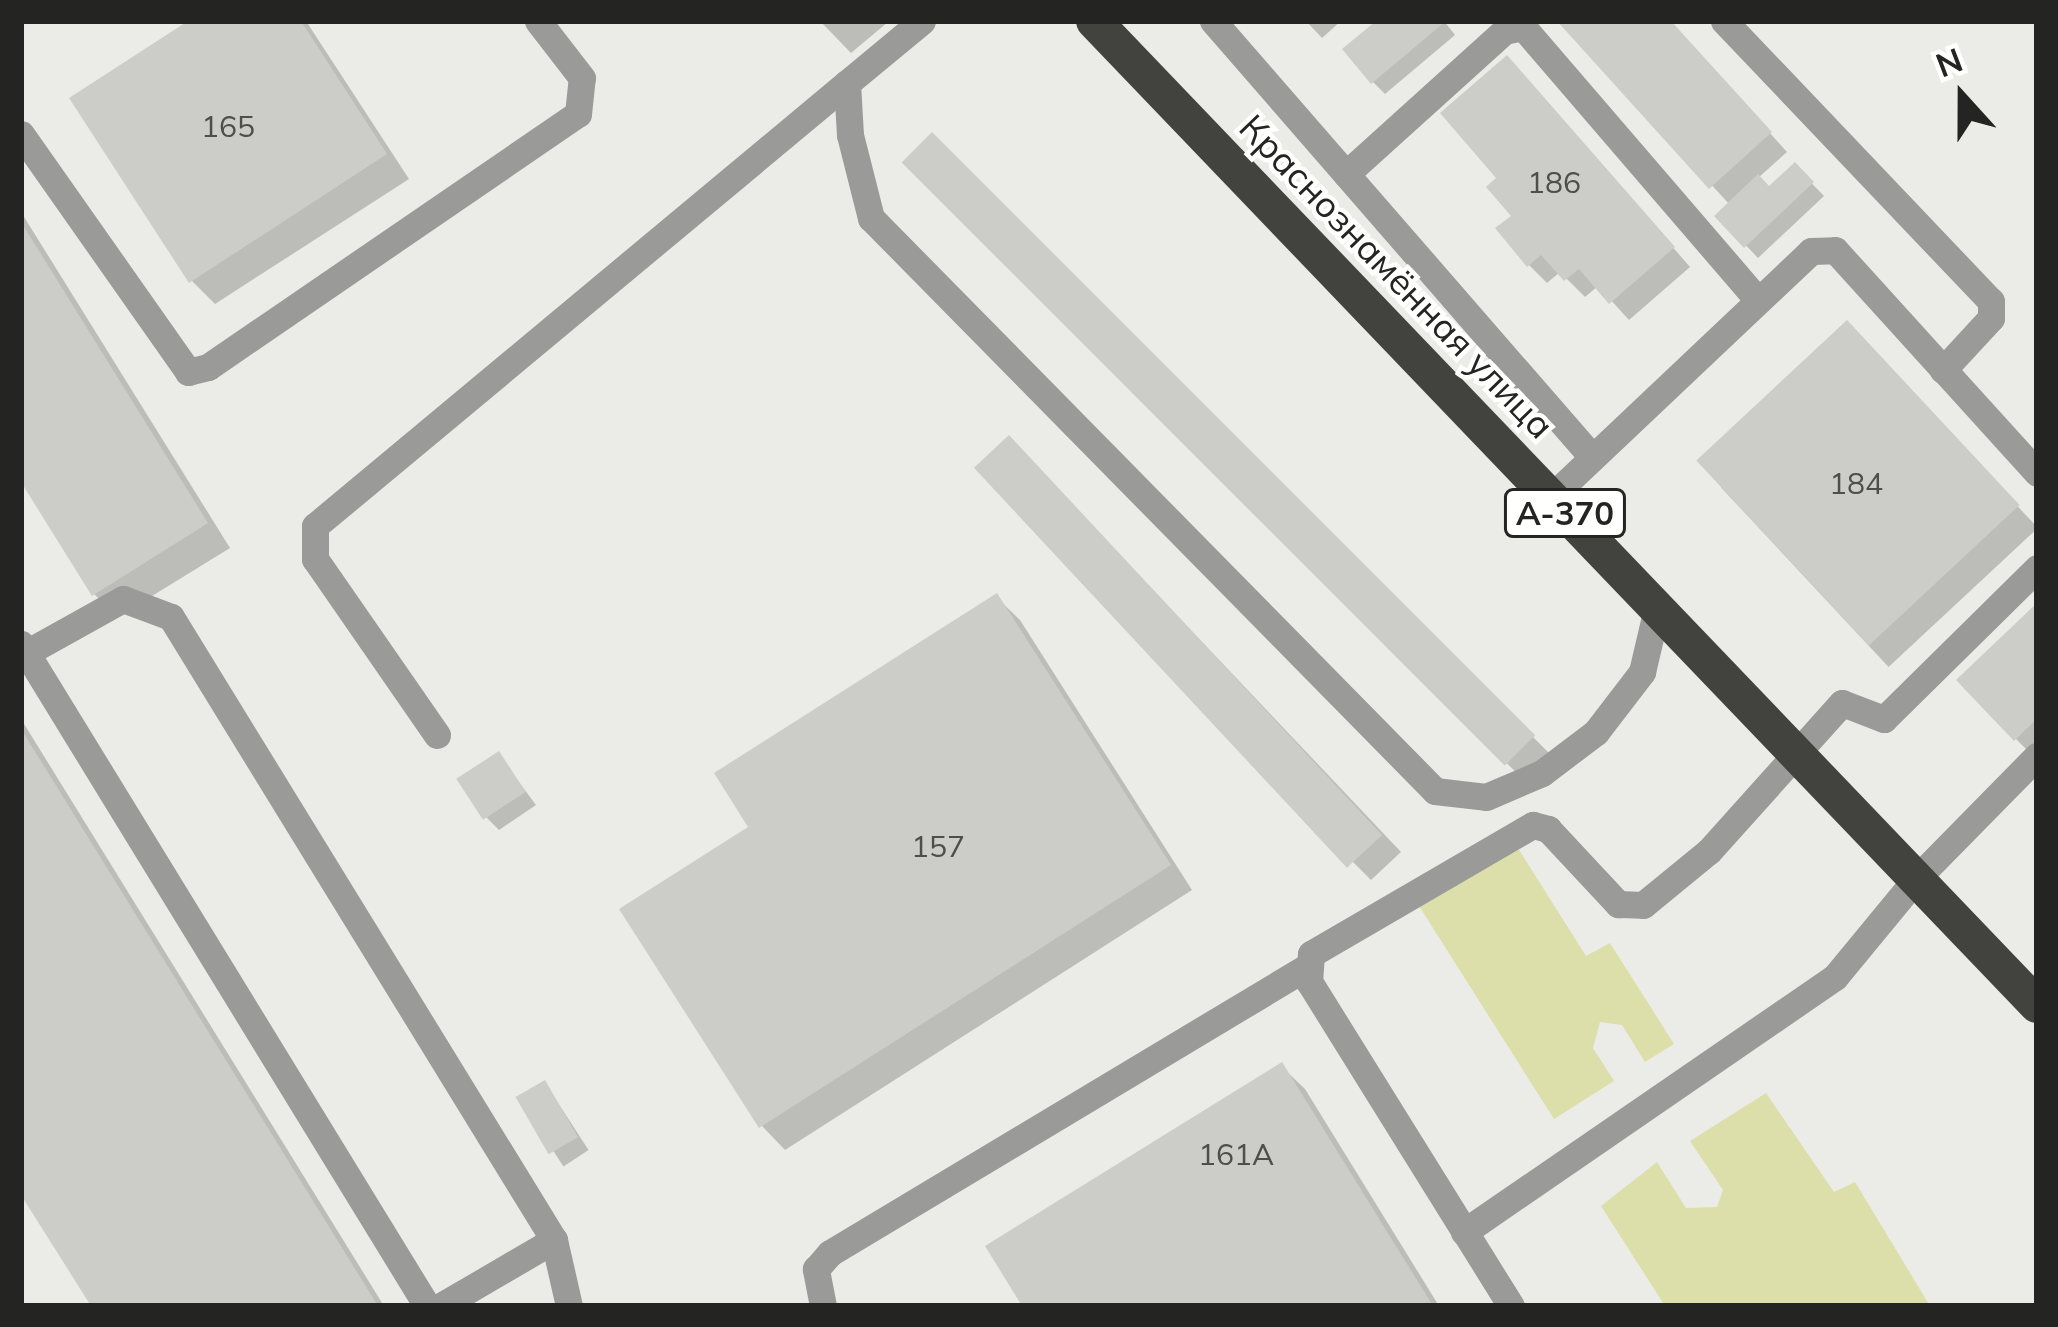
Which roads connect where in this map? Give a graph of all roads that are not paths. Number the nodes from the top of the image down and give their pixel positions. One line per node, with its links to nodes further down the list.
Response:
1 (538, 21): 7 (lane)
2 (922, 21): 6 (lane)
3 (1094, 21): 13 (highway, Краснознамённая улица / А-370)
4 (1213, 21): 8 (lane)
5 (1724, 21): 10 (lane)
6 (847, 83): 15 (lane); 17 (lane)
7 (21, 134)
8 (1346, 174): 9 (lane); 11 (lane)
9 (1758, 301): 10 (lane); 11 (lane)
10 (1943, 370): 12 (lane)
11 (1592, 457): 13 (lane)
12 (2037, 473)
13 (1550, 498): 15 (highway, Краснознамённая улица / А-370)
14 (2037, 568): 18 (lane)
15 (1657, 608): 18 (highway, Краснознамённая улица / А-370)
16 (24, 648): 24 (lane); 25 (lane)
17 (437, 735)
18 (1795, 754): 20 (highway, Краснознамённая улица / А-370); 21 (lane)
19 (2037, 756): 20 (lane)
20 (1915, 880): 22 (highway, Краснознамённая улица / А-370); 23 (lane)
21 (1305, 968): 23 (lane); 28 (lane)
22 (2037, 1005)
23 (1464, 1232): 29 (lane)
24 (554, 1240): 26 (lane); 27 (lane)
25 (427, 1306)
26 (441, 1306)
27 (569, 1306)
28 (823, 1306)
29 (1511, 1306)

